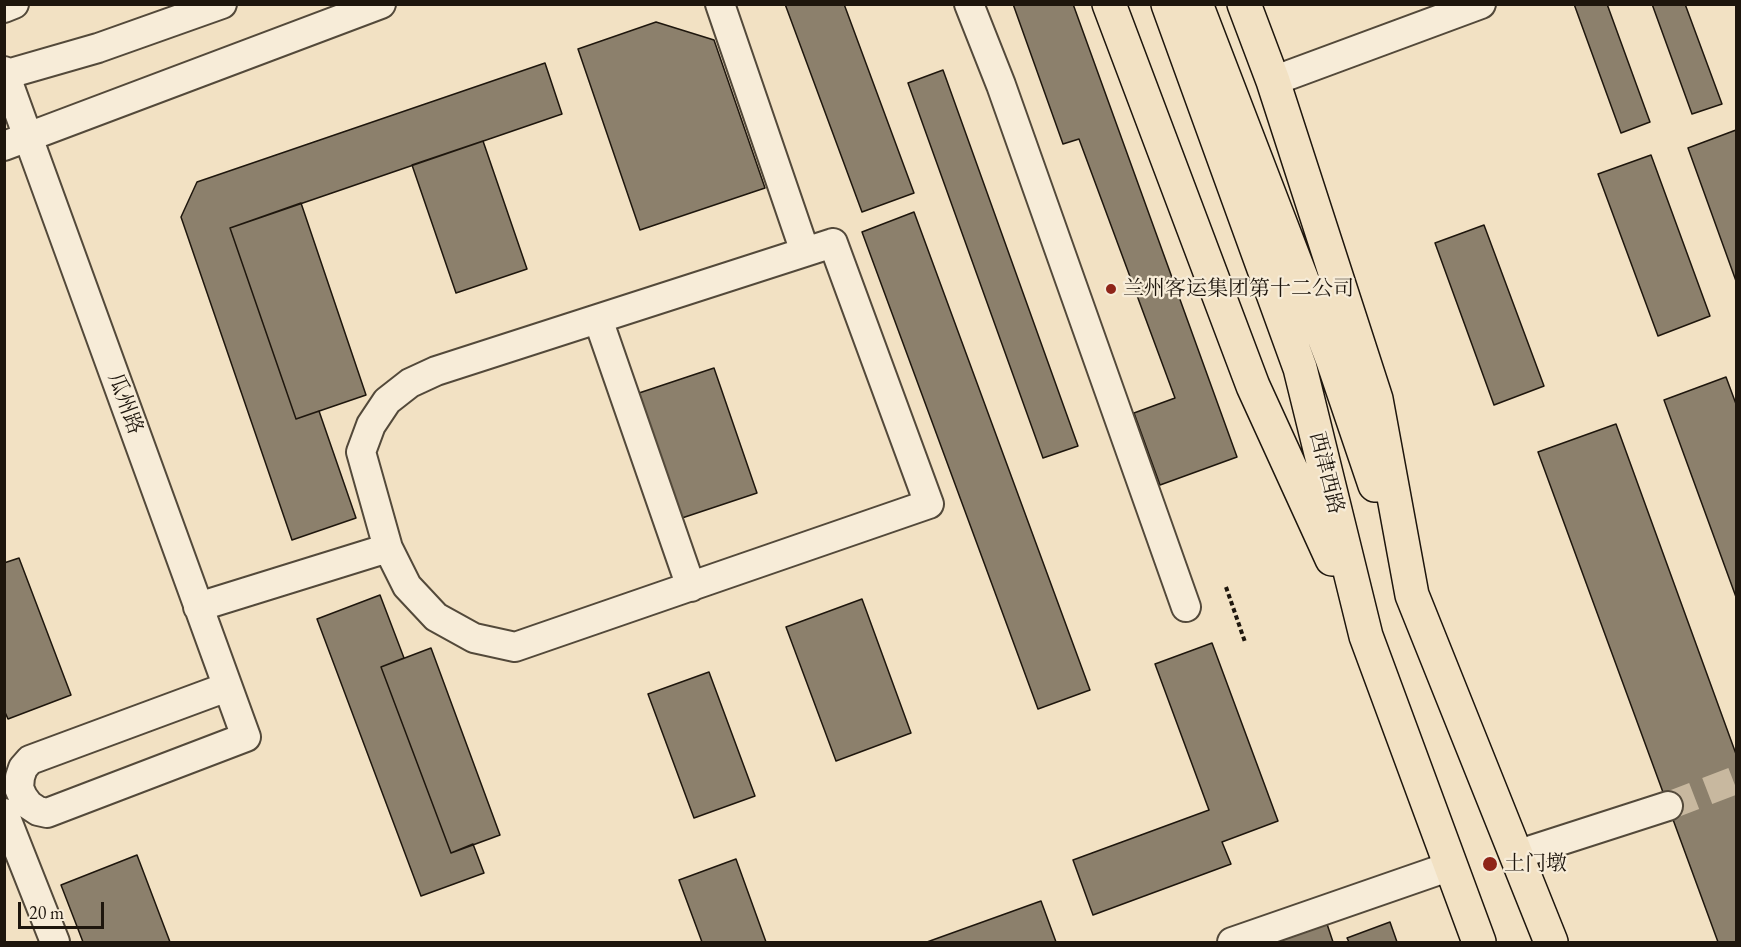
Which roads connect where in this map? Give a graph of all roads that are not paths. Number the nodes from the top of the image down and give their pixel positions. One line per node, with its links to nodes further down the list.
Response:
1 (14, 4): 11 (street)
2 (222, 4): 12 (street)
3 (381, 4): 14 (street)
4 (720, 4): 15 (street)
5 (969, 4): 21 (street)
6 (1109, 4): 22 (main road)
7 (1168, 4): 22 (main road, 西津西路)
8 (1196, 4): 19 (main road, 西津西路)
9 (1244, 4): 13 (main road, 西津西路)
10 (1481, 4): 13 (street)
11 (4, 8)
12 (5, 74): 14 (street, 瓜州路)
13 (1273, 81): 19 (main road, 西津西路)
14 (16, 142): 20 (street, 瓜州路)
15 (806, 252): 16 (street); 18 (street)
16 (598, 319): 17 (street); 18 (street)
17 (388, 548): 18 (street); 20 (street)
18 (692, 587)
19 (1412, 595): 27 (main road, 西津西路)
20 (198, 606): 23 (street, 瓜州路)
21 (1186, 607)
22 (1366, 636): 28 (main road, 西津西路)
23 (227, 687): 24 (street); 24 (street, 瓜州路)
24 (12, 791)
25 (1668, 806): 27 (street)
26 (8, 830): 29 (street)
27 (1516, 855): 32 (main road, 西津西路)
28 (1451, 866): 30 (street); 31 (main road, 西津西路)
29 (55, 942)
30 (1232, 942)
31 (1479, 942)
32 (1551, 942)

